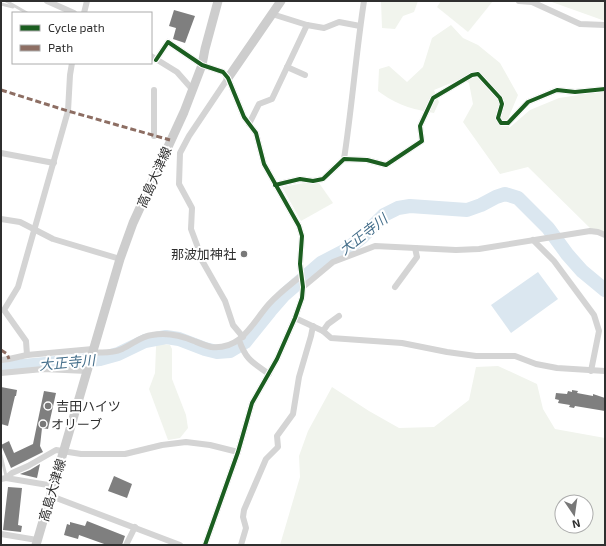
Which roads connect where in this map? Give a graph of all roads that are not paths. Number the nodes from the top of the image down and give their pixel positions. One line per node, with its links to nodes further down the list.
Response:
1 (6, 1): 9 (lane)
2 (47, 1): 11 (street)
3 (87, 1): 12 (street)
4 (218, 1): 19 (main road, 高島大津線)
5 (281, 1): 13 (main road)
6 (364, 1): 16 (street)
7 (519, 1): 15 (street)
8 (1, 4): 9 (lane)
9 (16, 7): 10 (lane)
10 (25, 12)
11 (72, 12)
12 (84, 12)
13 (272, 14): 14 (street); 22 (main road)
14 (307, 25): 16 (street); 20 (street)
15 (605, 25)
16 (360, 26): 29 (street)
17 (154, 58): 19 (street); 24 (street)
18 (72, 64): 30 (street)
19 (202, 65): 22 (street); 24 (main road, 高島大津線)
20 (288, 67): 21 (street); 26 (street)
21 (305, 76)
22 (228, 78): 26 (street); 44 (street)
23 (605, 88): 29 (street)
24 (192, 89): 37 (main road, 高島大津線)
25 (154, 90): 27 (street)
26 (249, 124): 31 (street)
27 (154, 136)
28 (1, 153): 30 (street)
29 (344, 159): 31 (street)
30 (54, 163): 33 (street)
31 (275, 185): 38 (street)
32 (1, 219): 33 (street)
33 (35, 229): 37 (street); 46 (street)
34 (605, 235): 35 (street)
35 (533, 240): 36 (street); 49 (street)
36 (415, 248): 38 (street); 39 (street)
37 (120, 260): 45 (main road, 高島大津線)
38 (302, 281): 41 (street); 44 (street)
39 (395, 287)
40 (339, 316): 43 (street)
41 (295, 318): 42 (street); 52 (street)
42 (312, 326): 43 (street); 65 (street)
43 (323, 331): 49 (street)
44 (240, 339): 45 (street); 52 (street)
45 (92, 352): 46 (street); 48 (main road, 高島大津線)
46 (27, 355): 47 (street)
47 (1, 360)
48 (88, 368): 51 (street); 53 (main road, 高島大津線)
49 (591, 370): 50 (street)
50 (605, 371)
51 (1, 373)
52 (269, 374): 54 (street)
53 (64, 450): 54 (street); 56 (street); 57 (main road, 高島大津線)
54 (238, 452): 64 (street)
55 (1, 455): 56 (lane)
56 (4, 479): 57 (street)
57 (54, 486): 58 (main road, 高島大津線)
58 (51, 496): 59 (street); 61 (main road, 高島大津線)
59 (135, 527): 62 (street); 63 (street)
60 (1, 534): 61 (street)
61 (36, 542)
62 (126, 545)
63 (180, 545)
64 (205, 545)
65 (241, 545)

